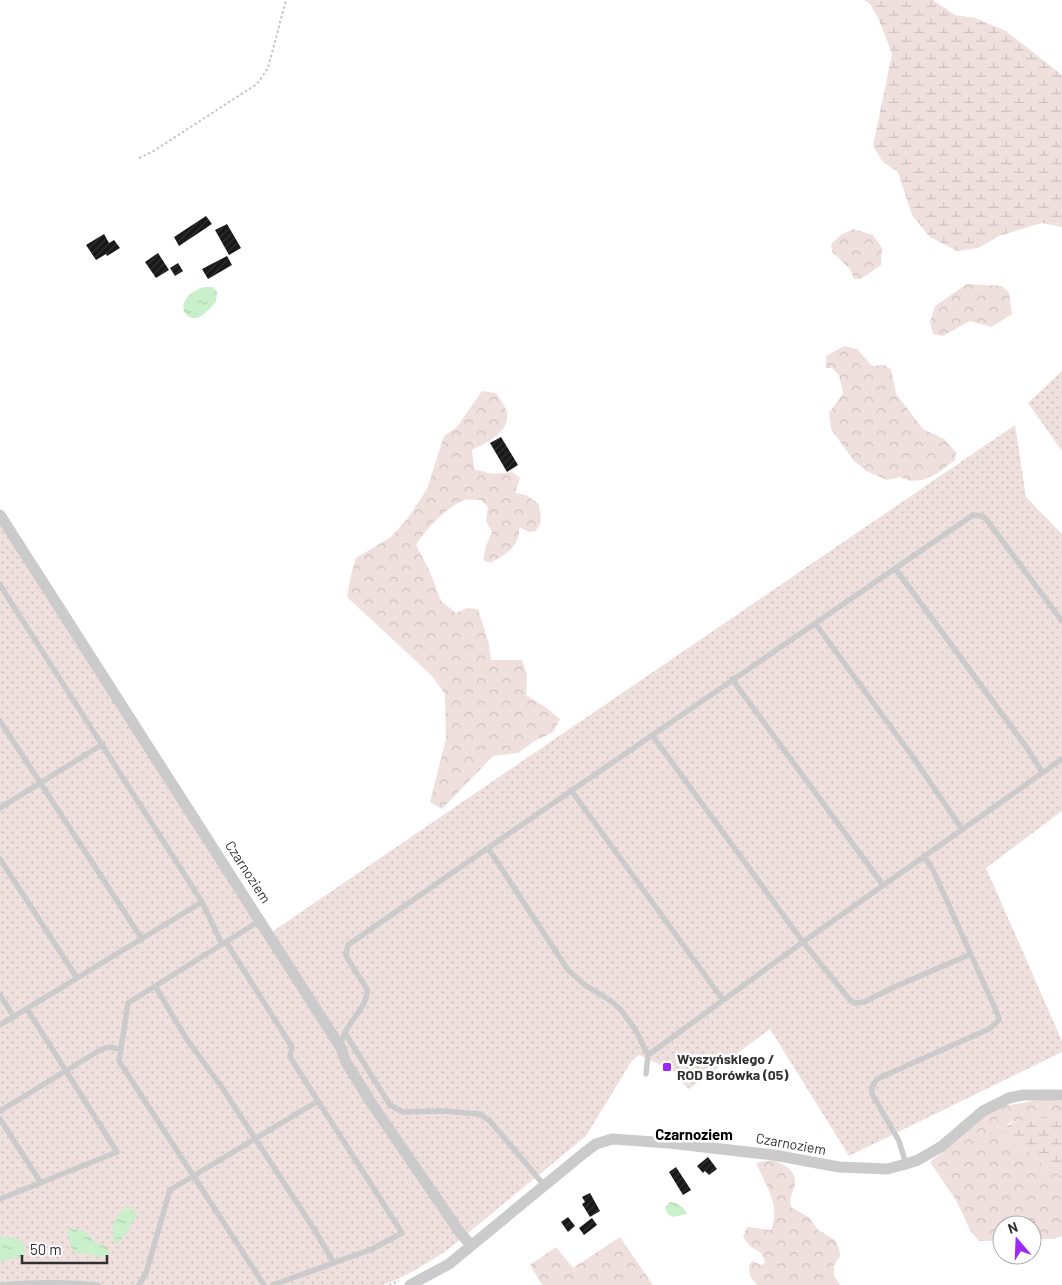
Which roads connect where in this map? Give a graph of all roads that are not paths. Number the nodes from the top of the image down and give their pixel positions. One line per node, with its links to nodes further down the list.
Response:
1 (0, 515): 21 (street, Czarnoziem)
2 (895, 568): 4 (lane); 5 (lane); 11 (lane)
3 (0, 585): 9 (lane)
4 (1062, 622)
5 (815, 623): 6 (lane); 15 (lane)
6 (732, 679): 8 (lane); 19 (lane)
7 (0, 722): 12 (lane)
8 (652, 735): 13 (lane); 23 (lane)
9 (103, 744): 12 (lane); 20 (lane)
10 (1062, 758): 11 (lane)
11 (1042, 772): 15 (lane)
12 (40, 783): 14 (lane); 22 (lane)
13 (571, 790): 16 (lane); 29 (lane)
14 (0, 808)
15 (962, 829): 17 (lane)
16 (488, 848): 33 (lane); 36 (lane)
17 (924, 856): 19 (lane); 25 (lane)
18 (0, 859): 26 (lane)
19 (883, 885): 23 (lane)
20 (202, 902): 22 (lane); 24 (lane)
21 (261, 920): 24 (lane); 35 (street, Czarnoziem)
22 (142, 939): 26 (lane)
23 (803, 942): 25 (lane); 29 (lane)
24 (224, 943): 27 (lane); 40 (lane)
25 (971, 954): 44 (lane)
26 (77, 978): 30 (lane)
27 (155, 986): 34 (lane); 43 (lane)
28 (0, 996): 31 (lane)
29 (723, 1000): 36 (lane)
30 (27, 1008): 31 (lane); 37 (lane)
31 (14, 1017): 32 (lane)
32 (0, 1025)
33 (345, 1033): 35 (lane); 47 (lane)
34 (120, 1048): 37 (lane); 45 (lane)
35 (341, 1048): 49 (street, Czarnoziem)
36 (648, 1055): 38 (lane)
37 (67, 1070): 41 (lane); 46 (lane)
38 (646, 1074)
39 (1062, 1095): 44 (street, Czarnoziem)
40 (318, 1101): 43 (lane); 50 (lane)
41 (0, 1111)
42 (0, 1119): 46 (lane)
43 (255, 1139): 45 (lane); 50 (lane)
44 (906, 1164): 47 (street, Czarnoziem)
45 (193, 1176): 53 (lane); 54 (lane)
46 (41, 1183): 48 (lane)
47 (544, 1185): 49 (street, Czarnoziem)
48 (0, 1199)
49 (471, 1245): 56 (street, Czarnoziem)
50 (334, 1263): 55 (lane)
51 (1, 1285): 52 (lane)
52 (98, 1285)
53 (139, 1285)
54 (264, 1285)
55 (273, 1285)
56 (410, 1285)

